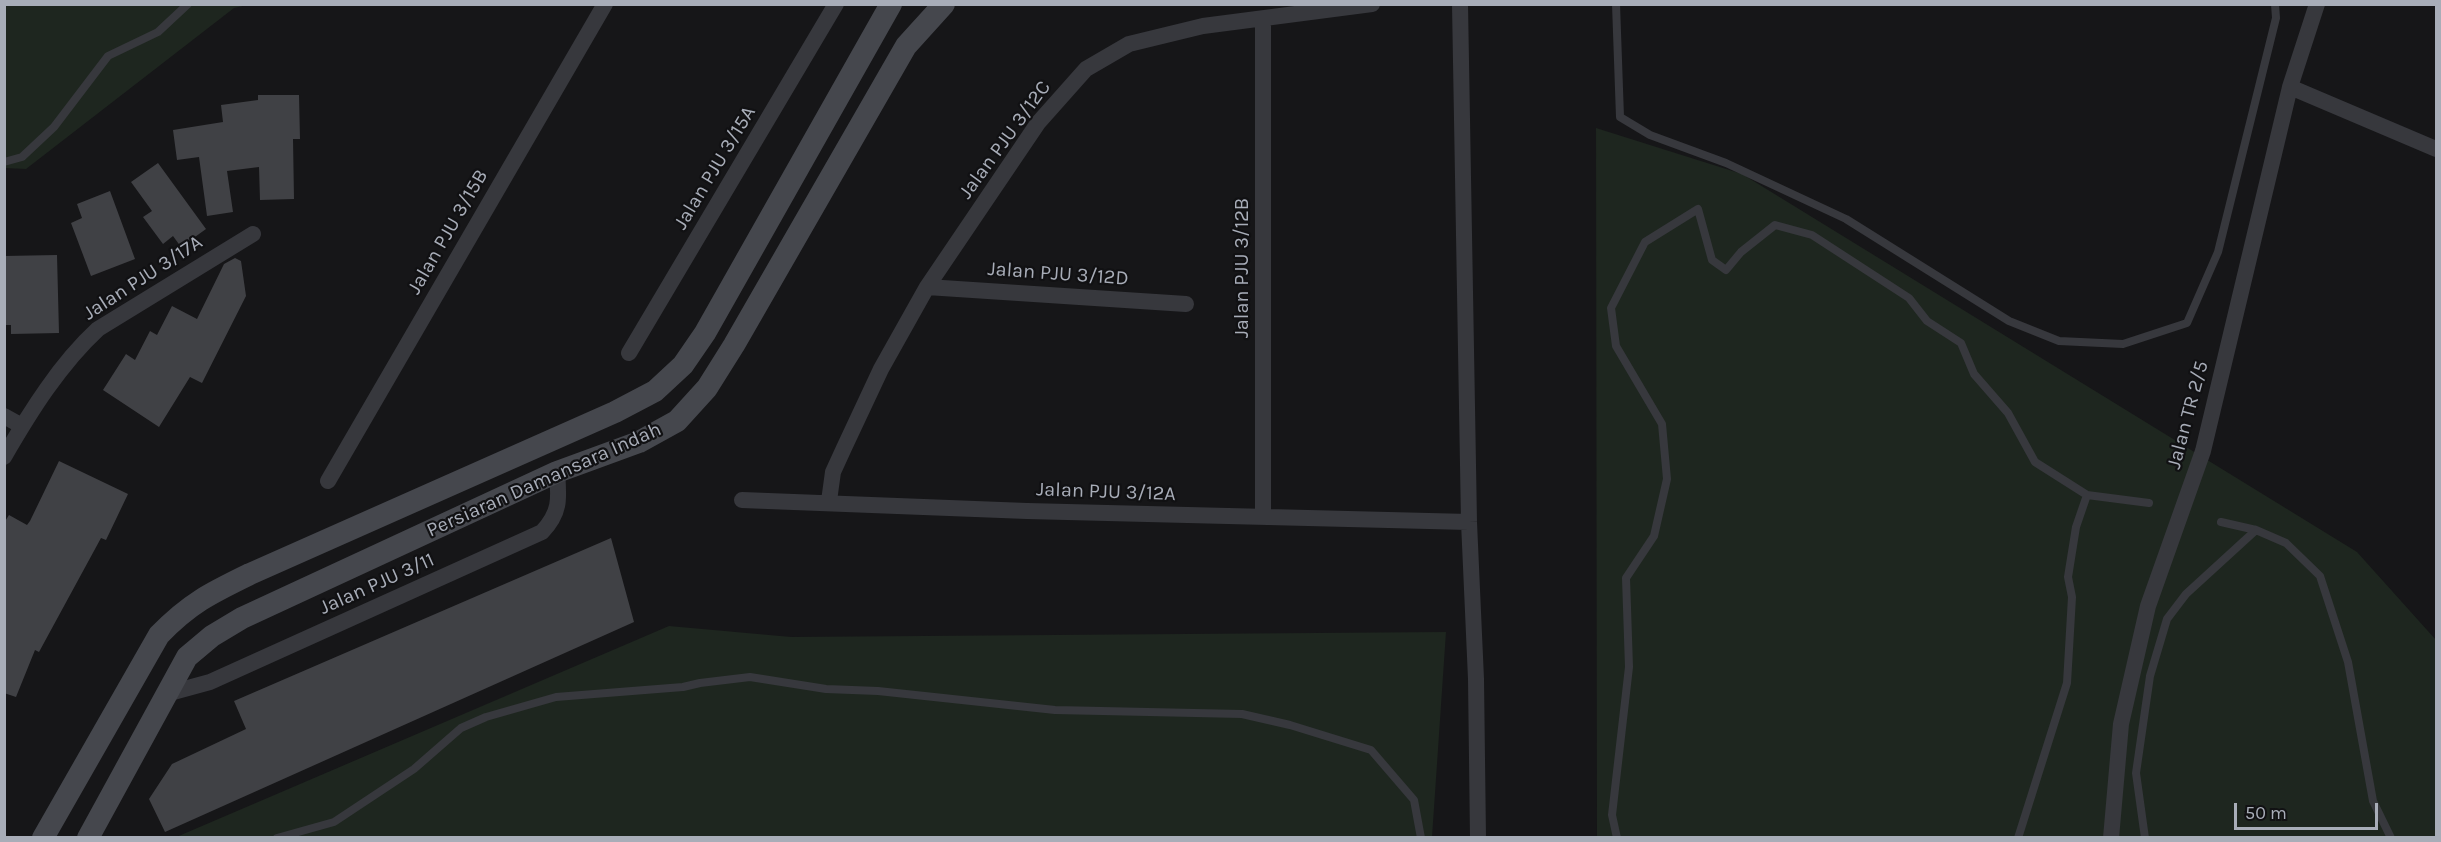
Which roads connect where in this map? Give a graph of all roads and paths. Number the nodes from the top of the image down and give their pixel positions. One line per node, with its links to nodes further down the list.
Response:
1 (188, 4): 14 (lane)
2 (605, 4): 23 (street, Jalan PJU 3/15B)
3 (836, 4): 18 (street, Jalan PJU 3/15A)
4 (891, 4): 33 (main road, Persiaran Damansara Indah)
5 (944, 4): 22 (main road, Persiaran Damansara Indah)
6 (1372, 4): 11 (street, Jalan PJU 3/12C)
7 (1460, 4): 29 (street)
8 (1616, 4): 9 (lane)
9 (2275, 4)
10 (2317, 4): 12 (street, Jalan TR 2/5)
11 (1263, 19): 16 (street, Jalan PJU 3/12C); 28 (street, Jalan PJU 3/12B)
12 (2290, 87): 13 (street); 40 (street, Jalan TR 2/5)
13 (2436, 149)
14 (4, 162)
15 (253, 234): 20 (street, Jalan PJU 3/17A)
16 (927, 287): 17 (street, Jalan PJU 3/12D); 26 (street, Jalan PJU 3/12C)
17 (1186, 304)
18 (629, 352)
19 (4, 416): 20 (street)
20 (22, 426): 21 (street, Jalan PJU 3/17A)
21 (4, 457)
22 (557, 472): 32 (main road, Persiaran Damansara Indah); 32 (street, Jalan PJU 3/11)
23 (328, 481)
24 (2087, 495): 27 (lane); 38 (lane); 39 (lane)
25 (742, 500): 26 (street, Jalan PJU 3/12A)
26 (829, 501): 28 (street, Jalan PJU 3/12A)
27 (2149, 503)
28 (1263, 517): 29 (street, Jalan PJU 3/12A)
29 (1469, 522): 37 (street)
30 (2221, 522): 31 (lane)
31 (2256, 530): 41 (lane); 42 (lane)
32 (166, 694): 34 (main road, Persiaran Damansara Indah)
33 (43, 837)
34 (88, 837)
35 (277, 837): 36 (lane)
36 (1421, 837)
37 (1478, 837)
38 (1617, 837)
39 (2018, 837)
40 (2111, 837)
41 (2145, 837)
42 (2391, 837)

